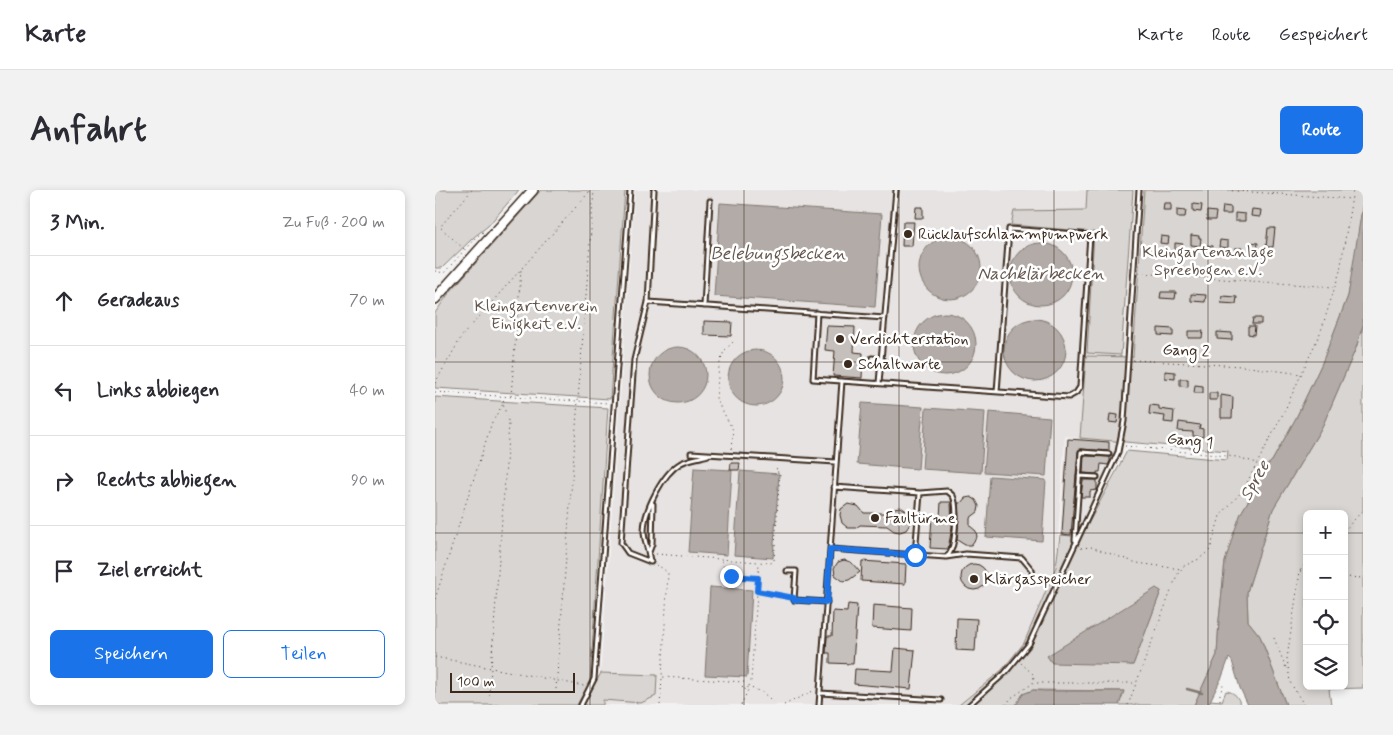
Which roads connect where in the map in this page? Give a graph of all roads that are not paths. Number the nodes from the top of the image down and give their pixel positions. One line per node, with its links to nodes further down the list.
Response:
1 (533, 190): 7 (street)
2 (630, 190): 37 (lane)
3 (654, 190): 9 (lane)
4 (897, 190): 12 (lane)
5 (1139, 190): 27 (lane)
6 (710, 201): 10 (lane)
7 (438, 288): 8 (street)
8 (435, 299)
9 (647, 302): 10 (lane); 29 (lane)
10 (704, 306): 11 (lane)
11 (817, 313): 12 (lane); 15 (lane)
12 (885, 318): 14 (lane)
13 (872, 358): 14 (lane)
14 (881, 359): 16 (lane)
15 (842, 381): 16 (lane); 21 (lane)
16 (879, 383): 17 (lane)
17 (997, 392): 17 (lane)
18 (691, 453): 19 (lane)
19 (711, 454): 21 (lane); 26 (lane)
20 (1109, 454): 22 (lane)
21 (836, 462): 24 (lane)
22 (1079, 476): 23 (lane); 27 (lane)
23 (1097, 477)
24 (835, 487): 25 (lane); 28 (lane)
25 (920, 493): 30 (lane); 31 (lane)
26 (654, 499): 29 (lane); 29 (lane)
27 (1074, 546): 39 (lane)
28 (830, 549): 30 (lane); 34 (lane)
29 (649, 552)
30 (915, 555): 31 (lane)
31 (946, 557): 33 (lane)
32 (787, 570): 34 (lane)
33 (1033, 576)
34 (827, 602): 35 (lane)
35 (820, 692): 36 (lane); 38 (lane)
36 (941, 700)
37 (581, 705)
38 (819, 705)
39 (969, 705)

